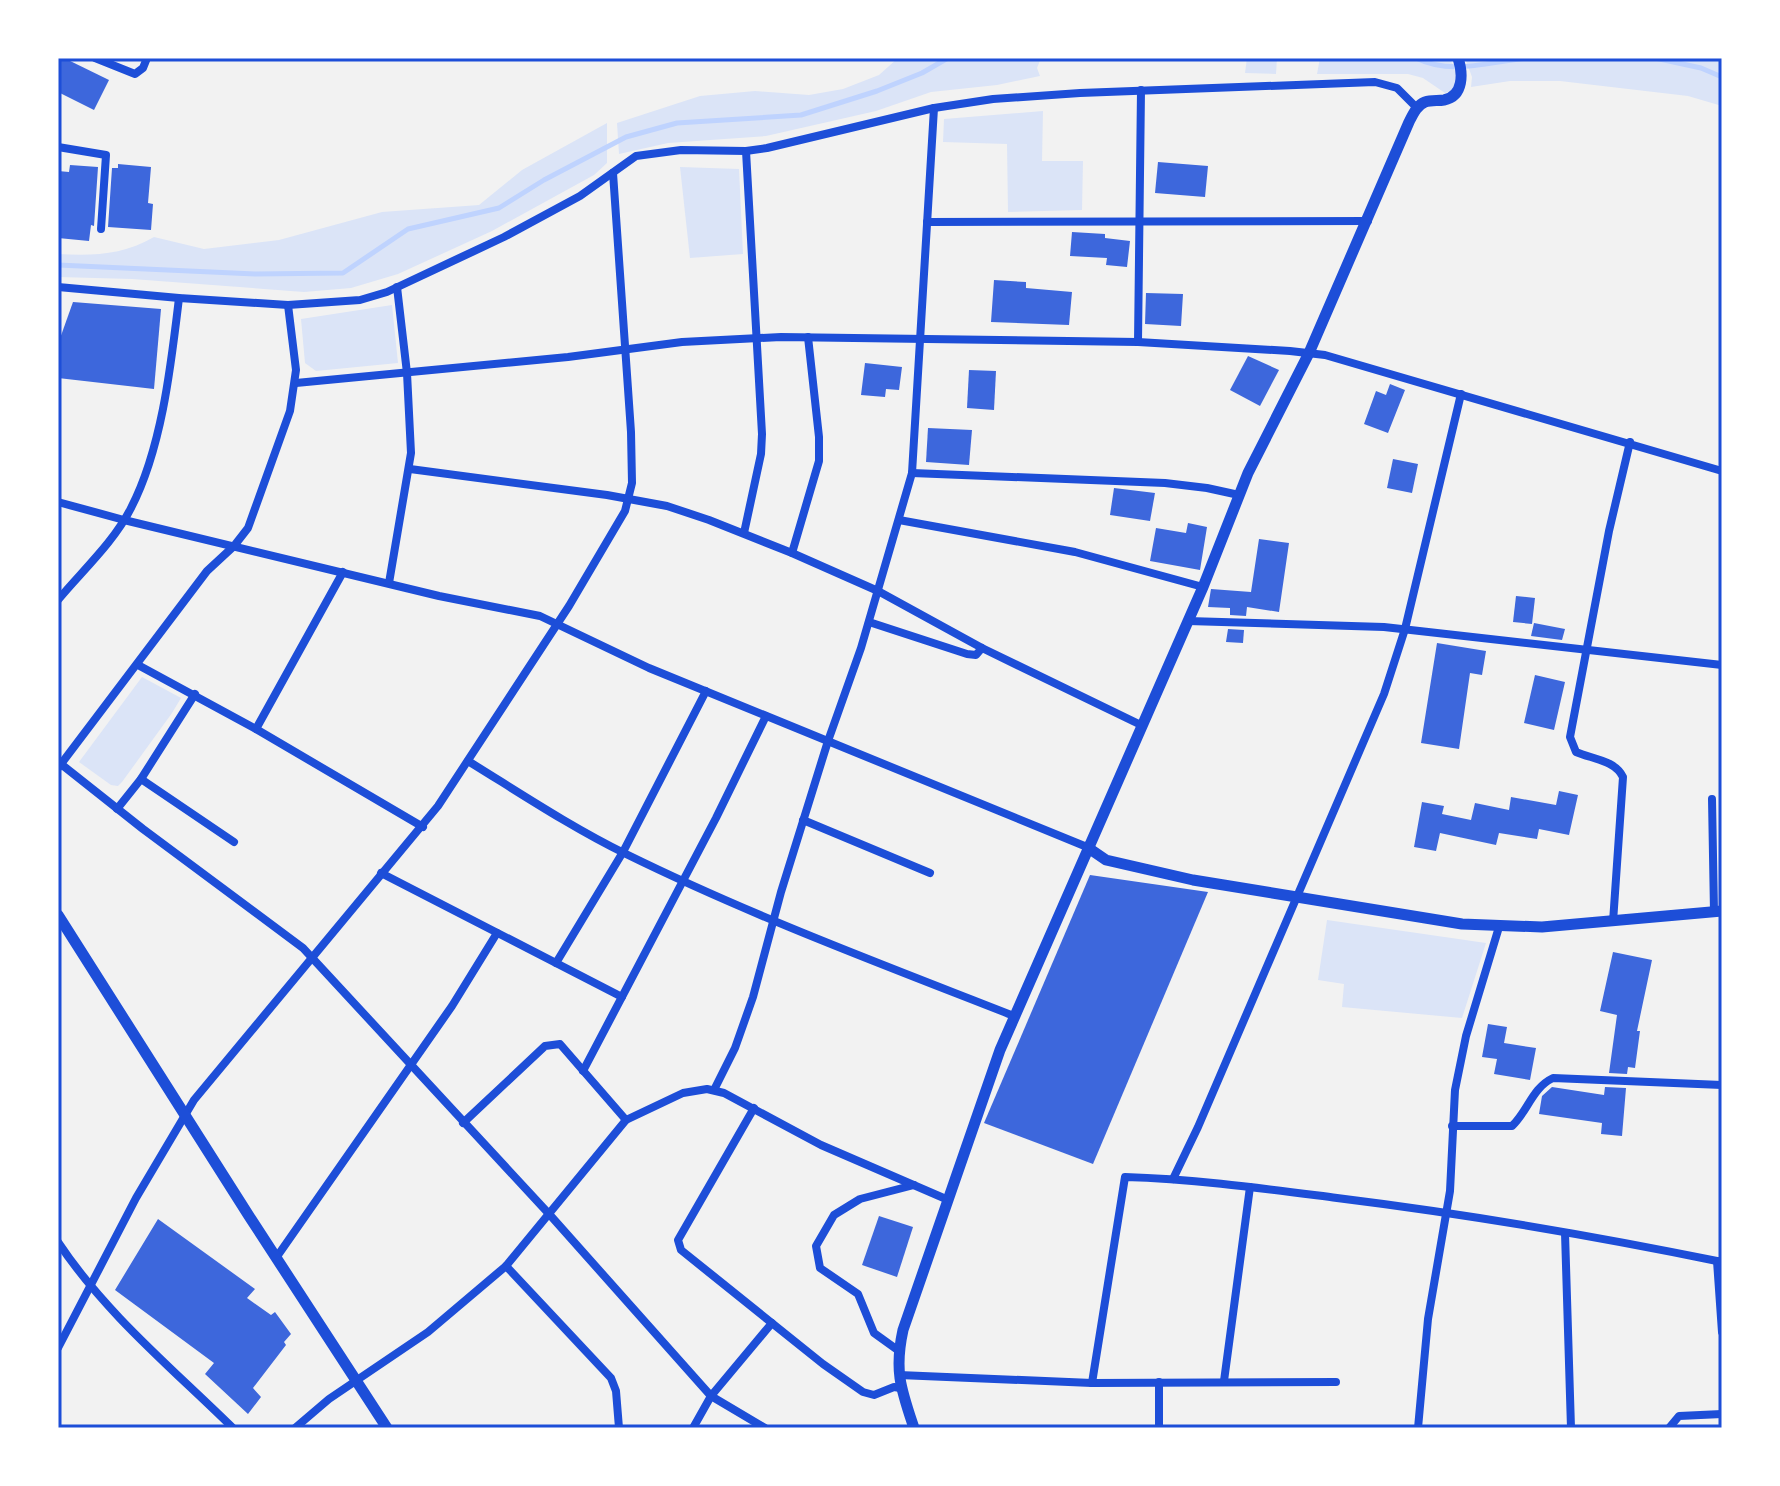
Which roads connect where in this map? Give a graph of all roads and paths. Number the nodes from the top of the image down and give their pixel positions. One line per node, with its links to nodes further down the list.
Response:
1 (95, 58): 2 (street)
2 (147, 58)
3 (1458, 58): 6 (street)
4 (1141, 90): 5 (street); 6 (street); 12 (street)
5 (934, 108): 8 (street); 11 (street)
6 (1417, 108): 10 (street)
7 (58, 147): 13 (street)
8 (746, 151): 9 (street); 19 (street)
9 (613, 173): 15 (street); 22 (street)
10 (1368, 221): 12 (street); 23 (street)
11 (927, 222): 12 (street); 20 (street)
12 (1141, 222): 21 (street)
13 (101, 229)
14 (58, 287): 16 (street)
15 (397, 287): 17 (street); 24 (street)
16 (179, 298): 17 (street); 34 (street)
17 (288, 305): 25 (street)
18 (808, 337): 19 (street); 20 (street); 38 (street)
19 (757, 338): 22 (street); 36 (street)
20 (919, 338): 21 (street); 30 (street)
21 (1138, 342): 23 (street)
22 (625, 349): 24 (street); 32 (street)
23 (1309, 353): 26 (street); 31 (street)
24 (407, 373): 25 (street); 28 (street)
25 (296, 383): 37 (street)
26 (1461, 394): 27 (street); 47 (street)
27 (1630, 442): 29 (street); 49 (street)
28 (410, 469): 32 (street); 40 (street)
29 (1722, 471)
30 (912, 473): 31 (street); 35 (street)
31 (1239, 495): 41 (street)
32 (630, 499): 36 (street); 46 (street)
33 (58, 502): 34 (street)
34 (124, 520): 37 (street); 43 (street)
35 (899, 520): 41 (street); 42 (street)
36 (744, 533): 38 (street)
37 (234, 546): 39 (street); 50 (street)
38 (792, 553): 42 (street)
39 (343, 572): 40 (street); 56 (street)
40 (389, 583): 46 (street)
41 (1203, 587): 44 (street)
42 (878, 591): 45 (street); 48 (street)
43 (58, 600)
44 (1188, 621): 47 (street); 55 (street)
45 (869, 622): 48 (street); 57 (street)
46 (558, 623): 52 (street); 58 (street)
47 (1405, 629): 49 (street); 71 (street)
48 (982, 648): 55 (street)
49 (1585, 650): 51 (street); 75 (street)
50 (138, 665): 53 (street); 59 (street)
51 (1722, 665)
52 (706, 691): 54 (street); 67 (street)
53 (195, 694): 56 (street); 60 (street)
54 (766, 716): 57 (street); 70 (street)
55 (1141, 725): 66 (street)
56 (256, 729): 64 (street)
57 (828, 741): 63 (street); 66 (street)
58 (468, 761): 64 (street); 67 (street)
59 (60, 766): 62 (street)
60 (141, 779): 62 (street); 65 (street)
61 (1712, 799): 72 (street)
62 (117, 809): 80 (street)
63 (803, 820): 69 (street); 74 (street)
64 (423, 827): 68 (street)
65 (234, 842)
66 (1087, 847): 71 (street); 83 (street)
67 (623, 852): 70 (street); 81 (street)
68 (381, 873): 77 (street); 80 (street)
69 (930, 873)
70 (684, 881): 74 (street); 82 (street)
71 (1295, 898): 76 (street); 93 (street)
72 (1718, 912): 75 (street)
73 (58, 915): 78 (street)
74 (774, 921): 83 (street); 87 (street)
75 (1613, 922): 76 (street)
76 (1499, 927): 92 (street)
77 (497, 933): 81 (street); 84 (street)
78 (70, 934): 79 (street); 89 (street)
79 (58, 938)
80 (314, 959): 84 (street); 89 (street)
81 (556, 963): 82 (street)
82 (622, 997): 85 (street)
83 (1014, 1016): 96 (street)
84 (411, 1066): 91 (street); 101 (street)
85 (583, 1071): 90 (street); 91 (street)
86 (1722, 1085): 92 (street)
87 (714, 1090): 88 (street); 90 (street)
88 (754, 1108): 94 (street); 105 (street)
89 (184, 1114): 101 (street); 104 (street)
90 (626, 1120): 98 (street)
91 (463, 1123): 98 (street)
92 (1452, 1126): 97 (street)
93 (1173, 1179): 95 (street); 114 (street)
94 (914, 1185): 96 (street); 108 (street)
95 (1250, 1187): 97 (street); 110 (street)
96 (946, 1199): 108 (street)
97 (1447, 1212): 99 (street); 126 (street)
98 (550, 1215): 103 (street); 116 (street)
99 (1565, 1233): 102 (street); 127 (street)
100 (58, 1242): 104 (street)
101 (276, 1258): 111 (street)
102 (1720, 1262): 106 (street)
103 (506, 1266): 111 (street); 121 (street)
104 (90, 1285): 107 (street); 118 (street)
105 (772, 1323): 115 (street); 116 (street)
106 (1722, 1332)
107 (58, 1348)
108 (899, 1351): 109 (street)
109 (899, 1375): 114 (street); 115 (street)
110 (1224, 1381): 112 (street); 113 (street)
111 (357, 1382): 119 (street); 120 (street)
112 (1159, 1382): 114 (street); 125 (street)
113 (1336, 1382)
114 (1092, 1383)
115 (900, 1388): 124 (street)
116 (711, 1396): 122 (street); 123 (street)
117 (1722, 1414): 128 (street)
118 (233, 1428)
119 (295, 1428)
120 (387, 1428)
121 (619, 1428)
122 (693, 1428)
123 (765, 1428)
124 (914, 1428)
125 (1159, 1428)
126 (1418, 1428)
127 (1571, 1428)
128 (1669, 1428)

